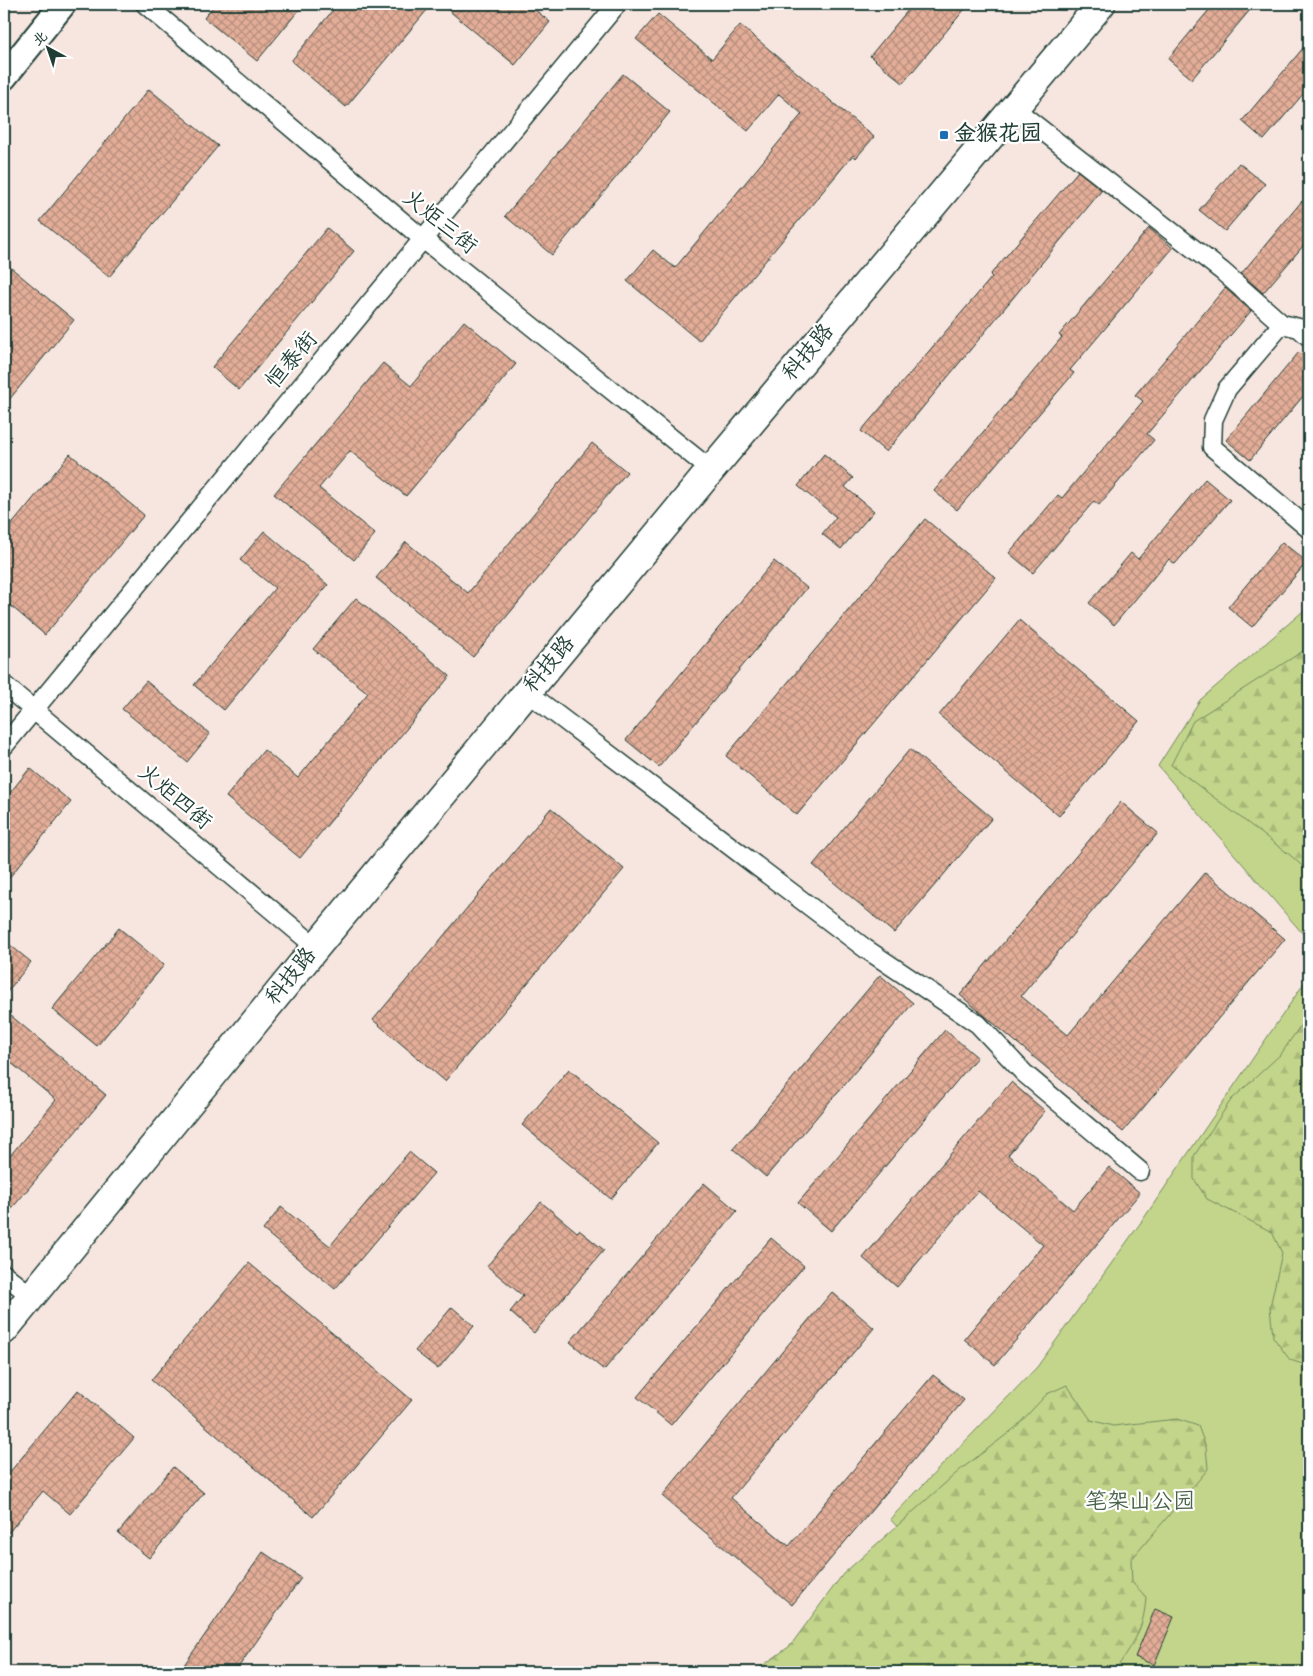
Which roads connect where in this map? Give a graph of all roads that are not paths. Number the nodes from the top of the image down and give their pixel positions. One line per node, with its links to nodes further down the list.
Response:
1 (63, 4): 5 (main road)
2 (145, 4): 7 (street, 火炬三街)
3 (616, 4): 7 (street, 恒泰街)
4 (1102, 4): 6 (main road, 科技路)
5 (4, 77)
6 (1015, 109): 8 (street); 10 (main road, 科技路)
7 (423, 239): 10 (street, 火炬三街); 14 (street, 恒泰街)
8 (1282, 324): 9 (street); 11 (street)
9 (1309, 337)
10 (711, 470): 13 (main road, 科技路)
11 (1309, 529)
12 (4, 685): 14 (street, 火炬四街)
13 (527, 692): 16 (main road, 科技路); 17 (street)
14 (34, 710): 15 (street, 恒泰街); 16 (street, 火炬四街)
15 (4, 746)
16 (316, 947): 19 (main road, 科技路)
17 (1140, 1171)
18 (4, 1274): 19 (street)
19 (32, 1296): 20 (main road, 科技路)
20 (4, 1330)

